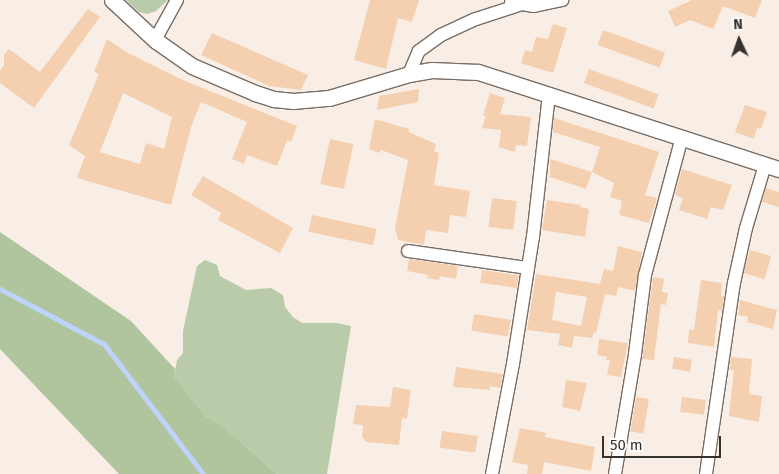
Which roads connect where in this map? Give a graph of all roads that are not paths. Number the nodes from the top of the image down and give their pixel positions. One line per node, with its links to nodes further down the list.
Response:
1 (112, 0): 6 (street)
2 (177, 0): 6 (street)
3 (506, 0): 5 (street)
4 (562, 0): 5 (street)
5 (519, 5): 7 (street)
6 (156, 40): 7 (street)
7 (409, 74): 8 (street)
8 (549, 94): 9 (street); 12 (street)
9 (682, 137): 10 (street); 14 (street)
10 (772, 167): 15 (street)
11 (408, 251): 12 (street)
12 (528, 268): 13 (street)
13 (492, 474)
14 (615, 474)
15 (706, 474)

